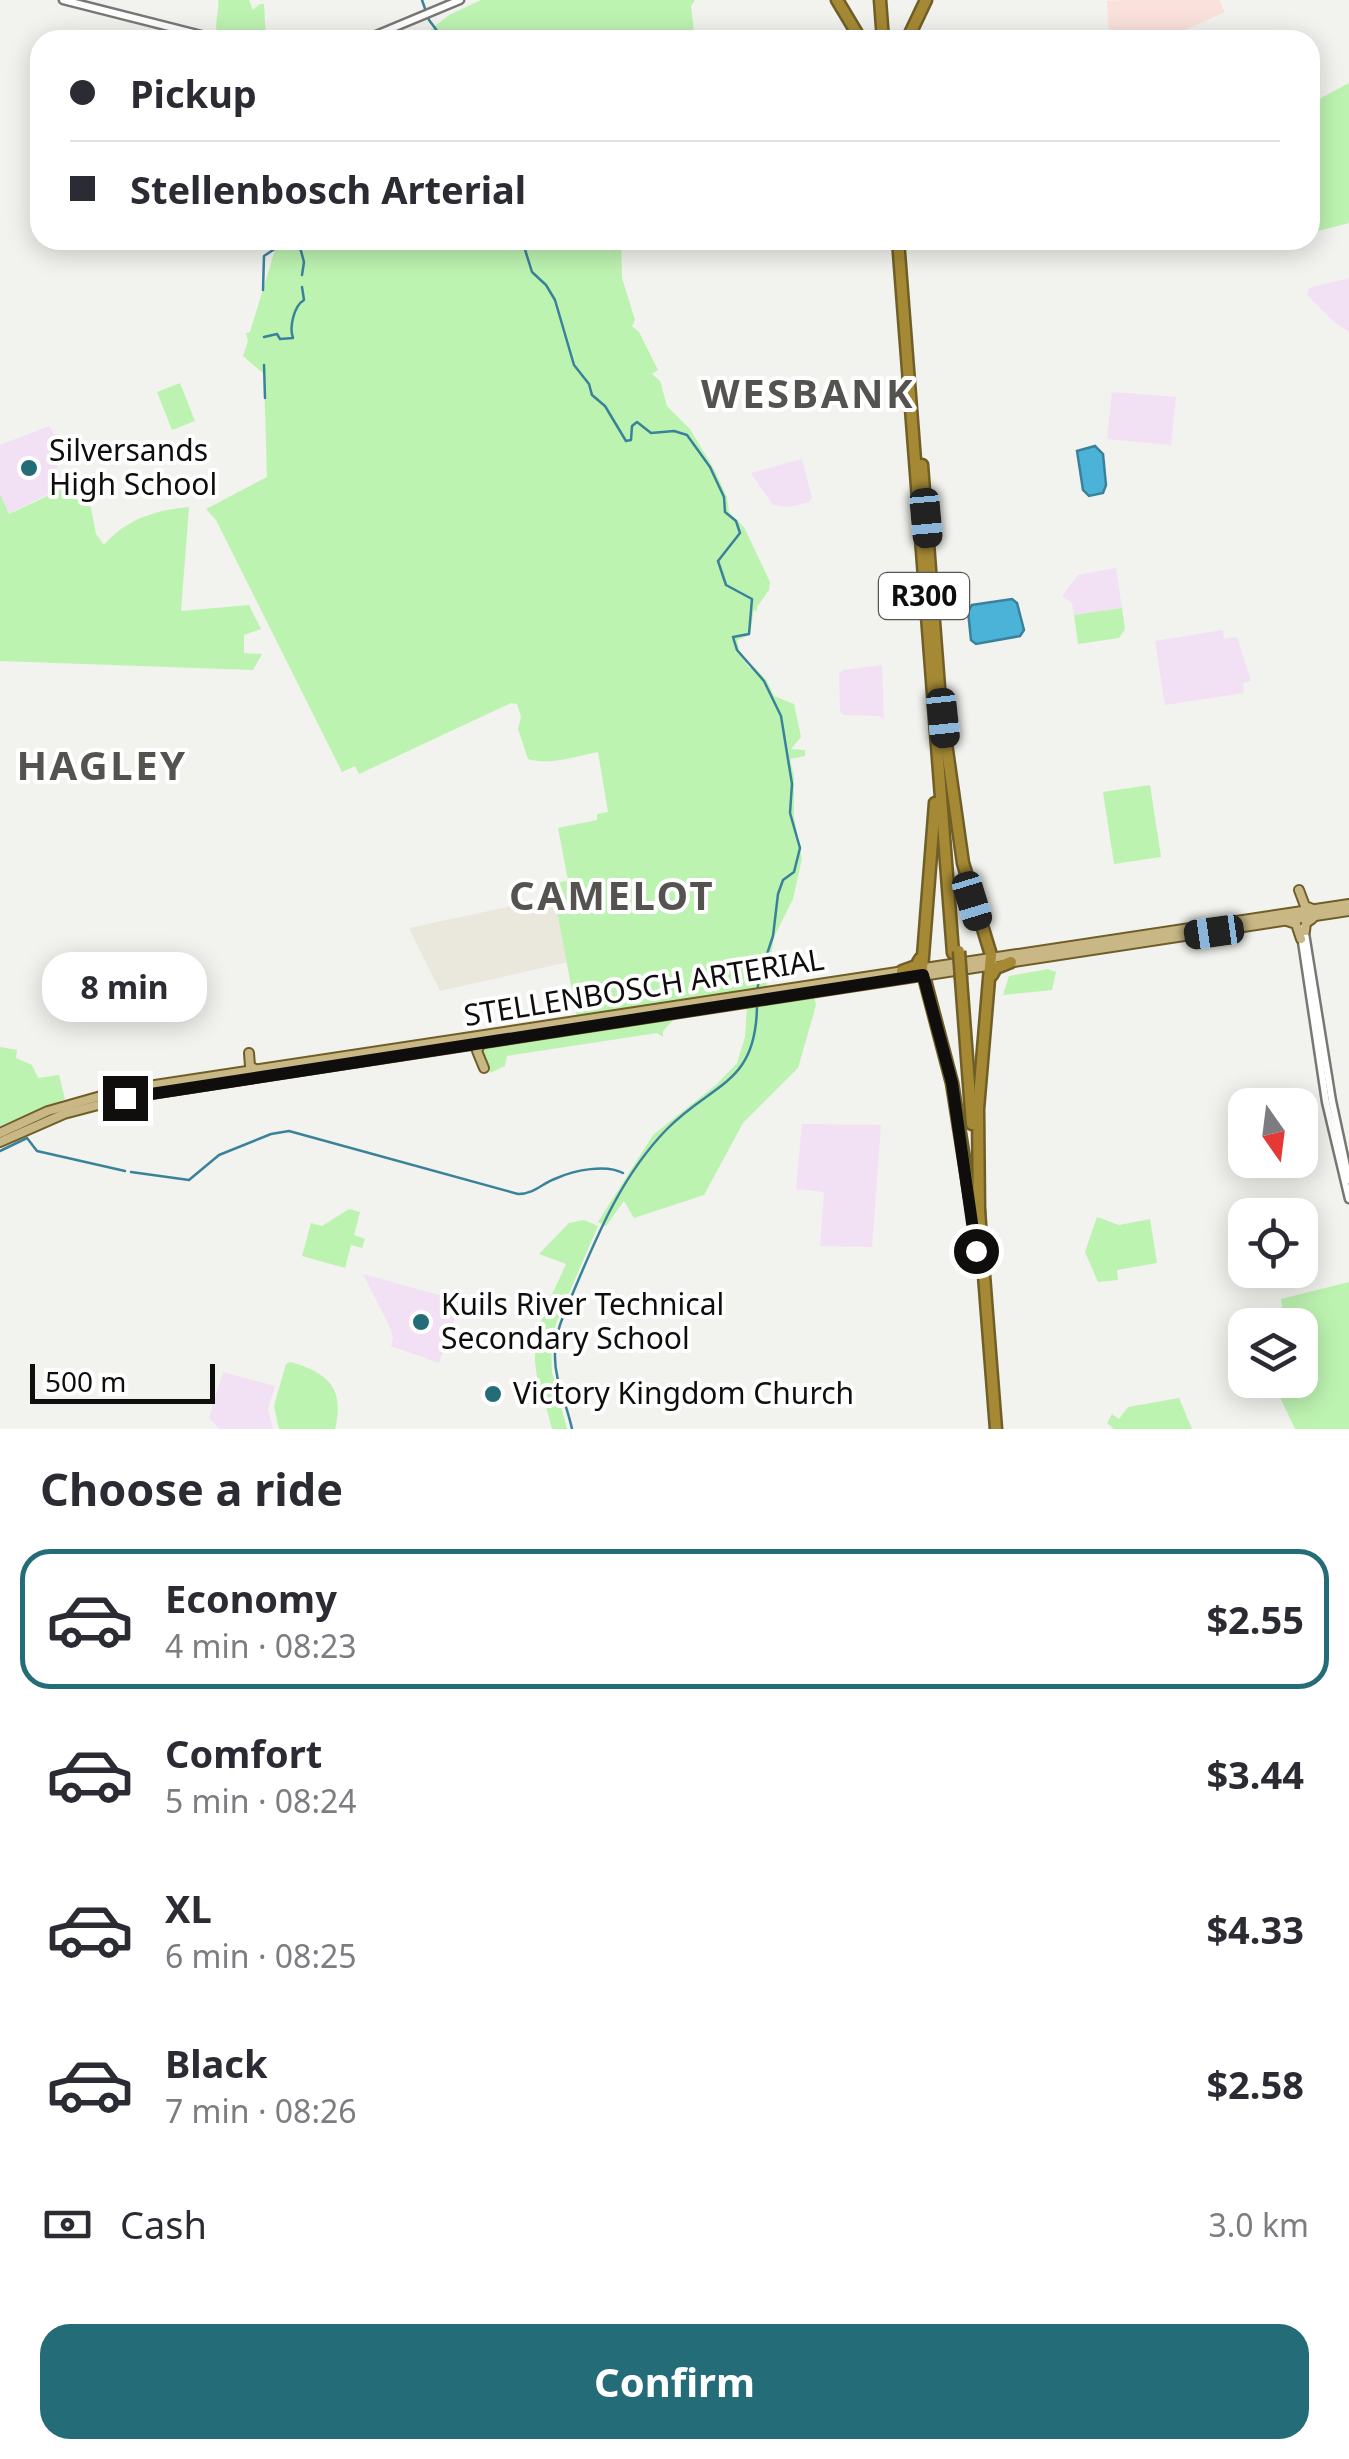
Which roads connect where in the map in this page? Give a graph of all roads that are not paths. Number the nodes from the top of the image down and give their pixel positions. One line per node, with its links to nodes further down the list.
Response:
1 (63, 0): 6 (main road)
2 (460, 0): 7 (main road)
3 (837, 0): 8 (highway)
4 (883, 0): 9 (highway)
5 (926, 0): 10 (highway)
6 (182, 30)
7 (391, 30)
8 (855, 30)
9 (885, 30)
10 (912, 30)
11 (902, 250): 12 (highway, R300)
12 (937, 709): 21 (highway); 22 (highway); 37 (highway, R300, bridge)
13 (1299, 890): 15 (main road)
14 (1349, 904): 15 (main road, STELLENBOSCH ARTERIAL)
15 (1316, 909): 17 (main road, STELLENBOSCH ARTERIAL)
16 (1349, 912): 18 (main road, STELLENBOSCH ARTERIAL)
17 (1300, 915): 18 (main road, STELLENBOSCH ARTERIAL); 19 (main road, STELLENBOSCH ARTERIAL); 20 (main road); 22 (main road, STELLENBOSCH ARTERIAL)
18 (1326, 915): 20 (main road)
19 (1287, 921): 20 (main road); 23 (main road, STELLENBOSCH ARTERIAL)
20 (1303, 935): 35 (main road); 36 (main road)
21 (922, 954): 24 (highway); 25 (highway)
22 (991, 962): 23 (main road, STELLENBOSCH ARTERIAL); 25 (main road, STELLENBOSCH ARTERIAL); 26 (highway)
23 (1011, 962): 26 (highway)
24 (902, 971): 25 (main road, STELLENBOSCH ARTERIAL); 27 (main road, STELLENBOSCH ARTERIAL)
25 (922, 972): 27 (main road, STELLENBOSCH ARTERIAL); 37 (highway)
26 (991, 982): 37 (highway)
27 (765, 996): 28 (main road, STELLENBOSCH ARTERIAL)
28 (748, 999): 29 (main road, STELLENBOSCH ARTERIAL); 32 (main road, STELLENBOSCH ARTERIAL)
29 (484, 1043): 31 (main road); 34 (main road, STELLENBOSCH ARTERIAL)
30 (249, 1053): 32 (main road)
31 (484, 1068)
32 (255, 1070): 33 (main road, STELLENBOSCH ARTERIAL)
33 (0, 1132)
34 (0, 1142)
35 (1349, 1180)
36 (1349, 1199)
37 (976, 1215): 38 (highway, R300)
38 (992, 1429)

